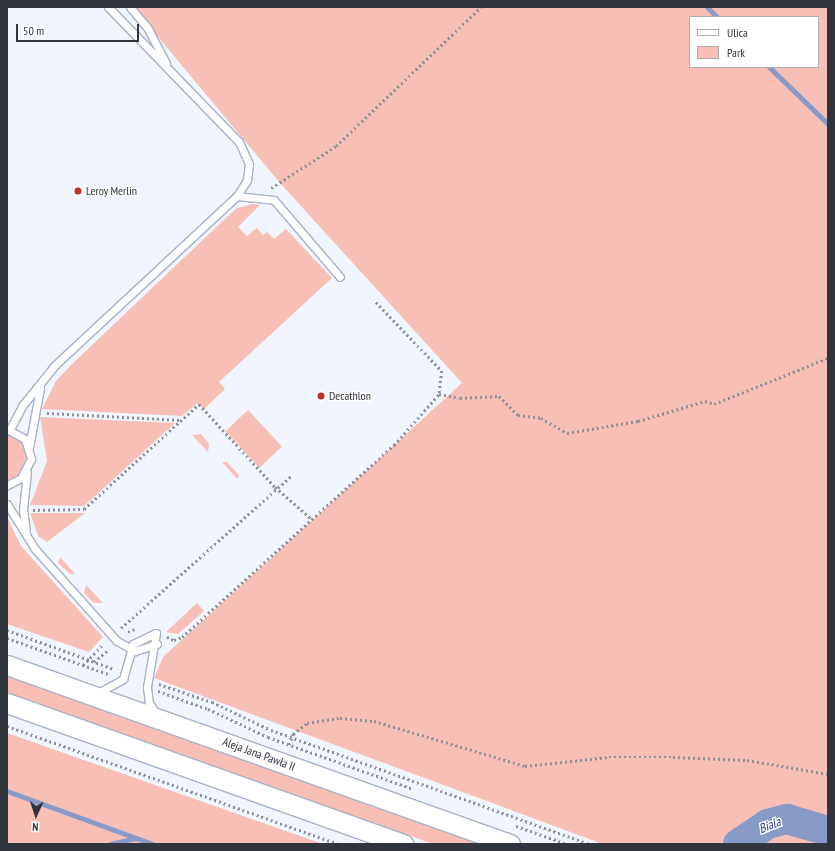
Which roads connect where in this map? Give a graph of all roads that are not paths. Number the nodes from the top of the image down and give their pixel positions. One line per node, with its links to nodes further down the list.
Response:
1 (108, 7): 3 (lane)
2 (130, 7): 3 (lane)
3 (169, 70): 4 (lane)
4 (238, 196): 5 (lane); 6 (lane)
5 (340, 277)
6 (40, 386): 7 (lane); 8 (lane)
7 (8, 429): 8 (lane)
8 (29, 447): 9 (lane)
9 (27, 471): 10 (lane); 12 (lane)
10 (7, 485)
11 (7, 504): 12 (lane)
12 (26, 534): 14 (lane)
13 (157, 644): 14 (lane); 14 (lane); 18 (lane)
14 (129, 650): 16 (lane)
15 (7, 665): 16 (main road, Aleja Jana Pawła II)
16 (92, 695): 18 (main road, Aleja Jana Pawła II)
17 (7, 703): 19 (main road)
18 (160, 718): 20 (main road, Aleja Jana Pawła II)
19 (404, 844)
20 (510, 844)

